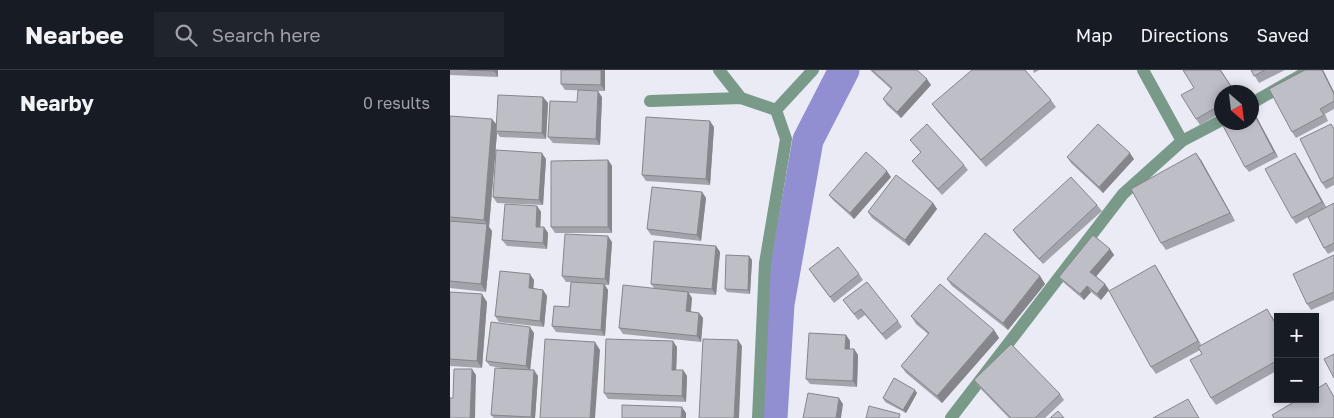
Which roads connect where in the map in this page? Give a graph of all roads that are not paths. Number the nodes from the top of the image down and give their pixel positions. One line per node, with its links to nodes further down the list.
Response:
1 (719, 70): 5 (street)
2 (813, 70): 8 (street)
3 (1143, 70): 10 (street)
4 (1310, 70): 6 (street)
5 (742, 98): 7 (street); 8 (street)
6 (1259, 99)
7 (650, 101)
8 (776, 110): 11 (street)
9 (1214, 124): 10 (street)
10 (1182, 141): 12 (street)
11 (758, 418)
12 (950, 418)

